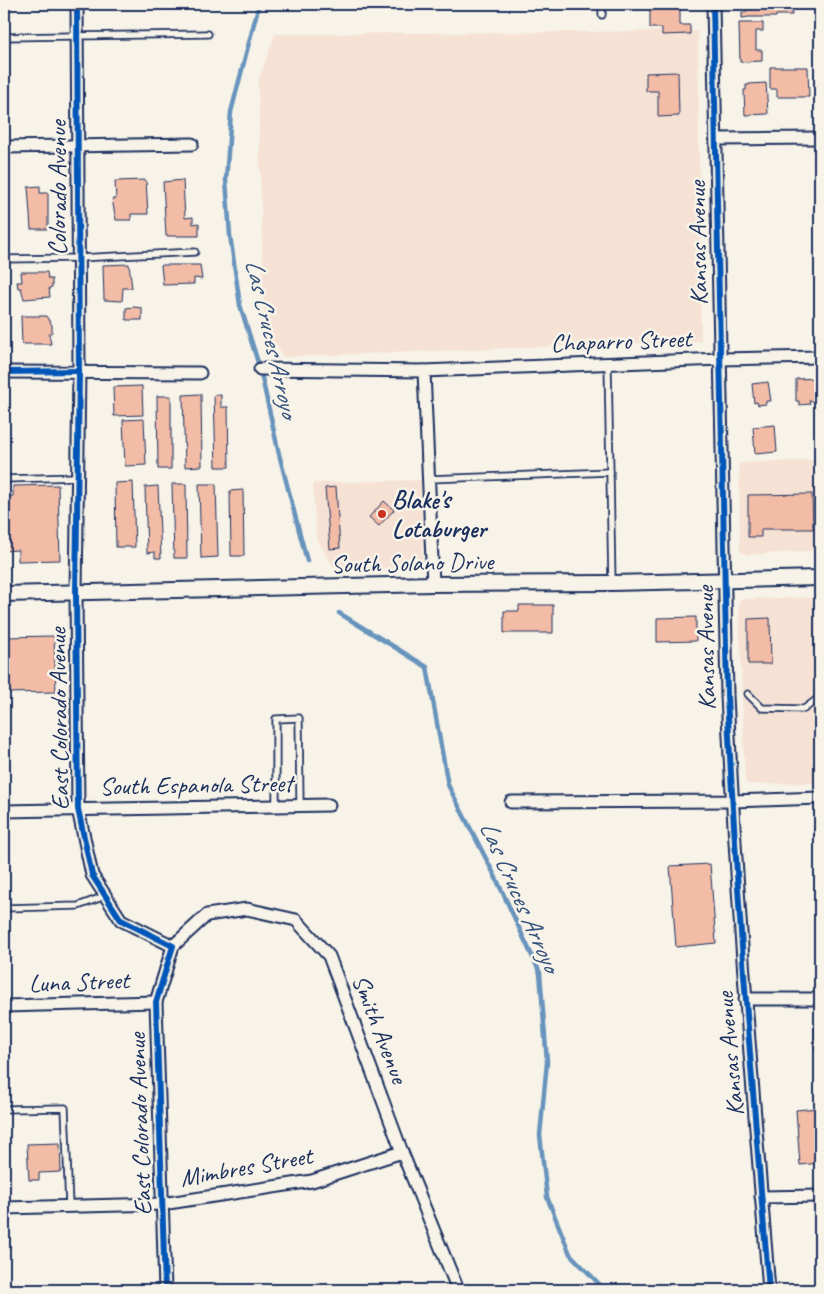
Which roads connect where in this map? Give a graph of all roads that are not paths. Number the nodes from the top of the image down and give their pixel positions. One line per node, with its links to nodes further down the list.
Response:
1 (77, 4): 6 (street, Colorado Avenue)
2 (602, 4): 4 (lane)
3 (713, 4): 9 (street, Kansas Avenue)
4 (602, 16)
5 (208, 34): 6 (lane)
6 (77, 36): 7 (lane); 11 (street, Colorado Avenue)
7 (4, 37)
8 (820, 138): 9 (street)
9 (716, 139): 17 (street, Kansas Avenue)
10 (192, 144): 11 (street)
11 (78, 146): 12 (street); 14 (street, Colorado Avenue)
12 (4, 147)
13 (195, 252): 14 (lane)
14 (79, 258): 15 (lane); 20 (street, Colorado Avenue)
15 (4, 259)
16 (820, 357): 17 (street, Chaparro Street)
17 (720, 359): 18 (street, Chaparro Street); 29 (street, Kansas Avenue)
18 (608, 364): 21 (street, Chaparro Street); 24 (lane)
19 (260, 369): 21 (street, Chaparro Street)
20 (79, 371): 22 (street); 23 (street); 25 (street, East Colorado Avenue)
21 (424, 371): 27 (street)
22 (4, 372)
23 (200, 373)
24 (610, 472): 27 (lane); 30 (lane)
25 (78, 477): 26 (lane); 32 (street, East Colorado Avenue)
26 (4, 479)
27 (429, 479): 31 (street)
28 (820, 578): 29 (street, South Solano Drive)
29 (725, 580): 30 (street, South Solano Drive); 37 (street, Kansas Avenue)
30 (612, 583): 31 (street, South Solano Drive)
31 (434, 584): 32 (street, South Solano Drive)
32 (76, 593): 33 (street, South Solano Drive); 42 (street, East Colorado Avenue)
33 (4, 594)
34 (748, 694): 35 (lane)
35 (820, 697)
36 (820, 798): 37 (street)
37 (732, 801): 38 (street); 47 (street, Kansas Avenue)
38 (511, 802)
39 (300, 805): 40 (street, South Espanola Street); 41 (street, South Espanola Street); 41 (lane)
40 (328, 805)
41 (276, 806): 42 (street, South Espanola Street)
42 (78, 809): 43 (street, South Espanola Street); 44 (street, East Colorado Avenue)
43 (4, 811)
44 (105, 896): 45 (lane); 46 (street, East Colorado Avenue)
45 (4, 908)
46 (174, 946): 49 (street, East Colorado Avenue); 52 (street, Smith Avenue)
47 (745, 999): 48 (street); 54 (street, Kansas Avenue)
48 (820, 1000)
49 (156, 1002): 50 (street, Luna Street); 55 (street, East Colorado Avenue)
50 (4, 1006)
51 (4, 1109): 56 (lane)
52 (402, 1152): 55 (street, Mimbres Street); 59 (street, Smith Avenue)
53 (820, 1196): 54 (street)
54 (761, 1197): 60 (street, Kansas Avenue)
55 (162, 1204): 56 (street, Mimbres Street); 58 (street, East Colorado Avenue)
56 (68, 1206): 57 (street, Mimbres Street)
57 (4, 1208)
58 (165, 1290)
59 (458, 1290)
60 (769, 1290)

